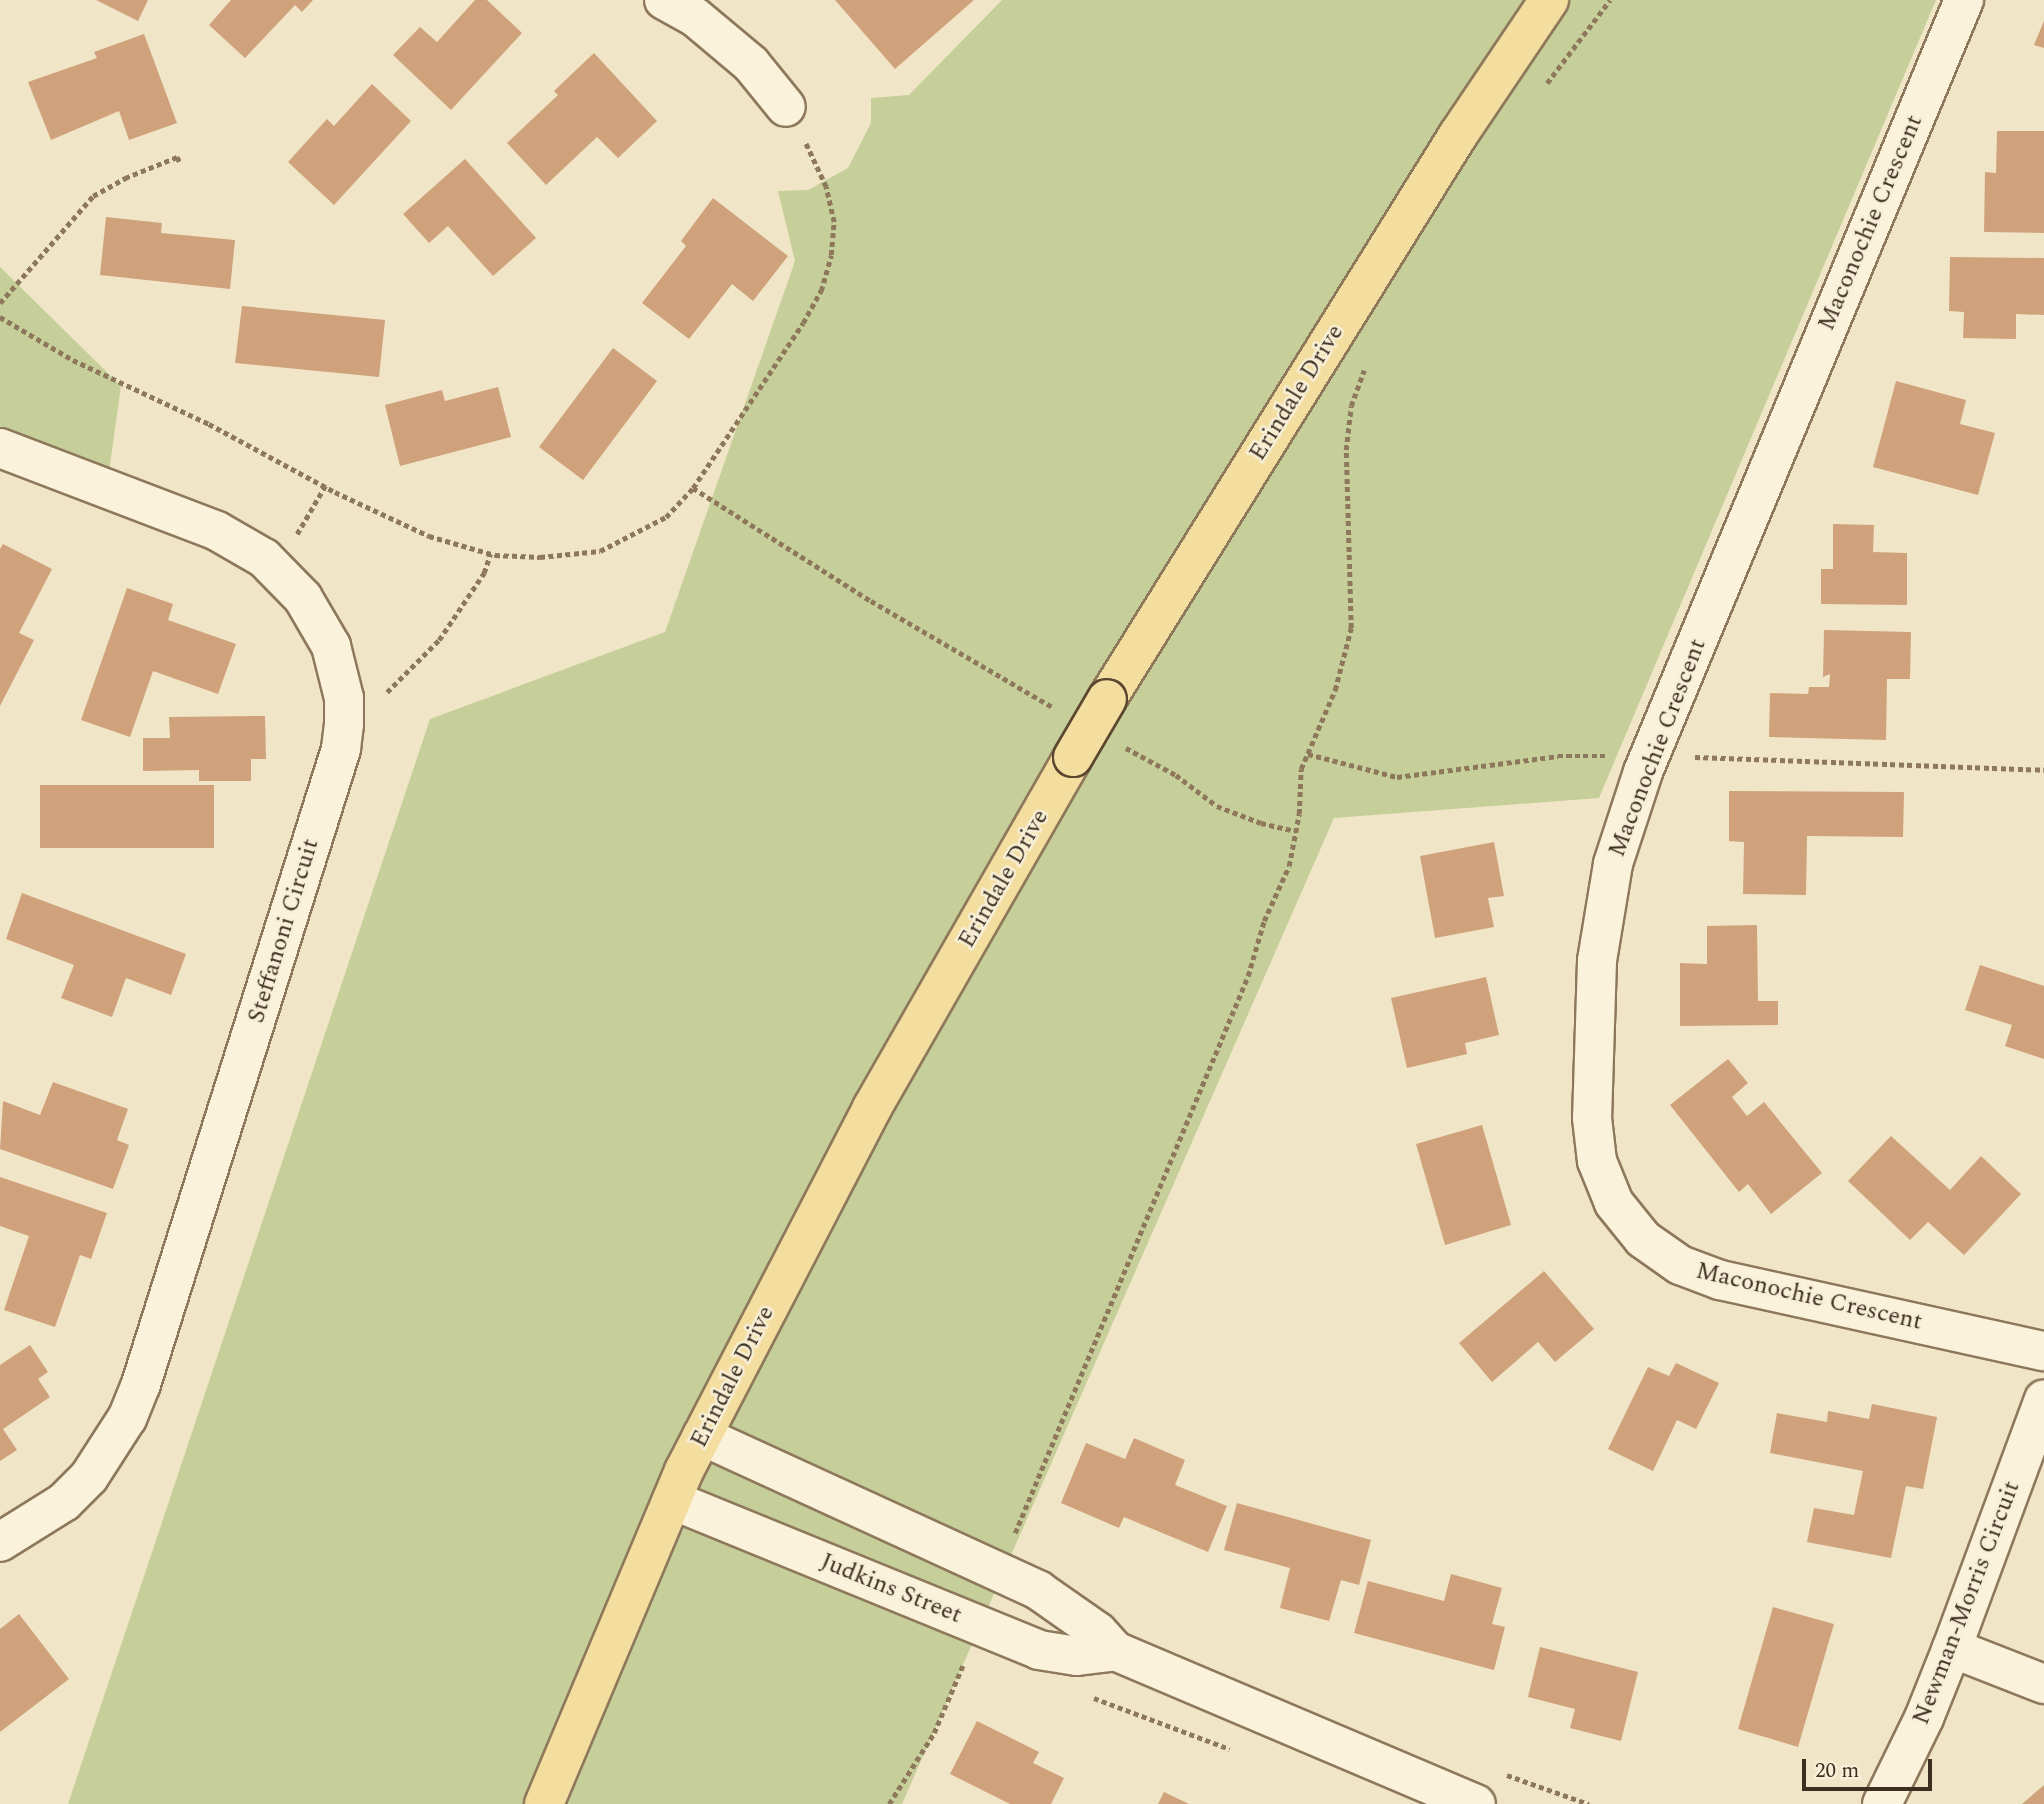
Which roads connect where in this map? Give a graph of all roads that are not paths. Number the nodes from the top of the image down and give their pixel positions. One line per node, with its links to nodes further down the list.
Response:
1 (664, 0): 4 (street)
2 (1549, 0): 8 (main road, Erindale Drive, bridge)
3 (1964, 0): 6 (street, Maconochie Crescent)
4 (786, 107)
5 (0, 448): 10 (street, Steffanoni Circuit)
6 (2044, 1351)
7 (2044, 1399): 11 (street, Newman-Morris Circuit)
8 (702, 1436): 9 (main road, Erindale Drive); 12 (street)
9 (672, 1500): 12 (street, Judkins Street); 14 (main road, Erindale Drive)
10 (0, 1542)
11 (1952, 1648): 13 (street); 16 (street, Newman-Morris Circuit)
12 (1115, 1651): 15 (street)
13 (2044, 1684)
14 (544, 1804)
15 (1476, 1804)
16 (1882, 1804)

